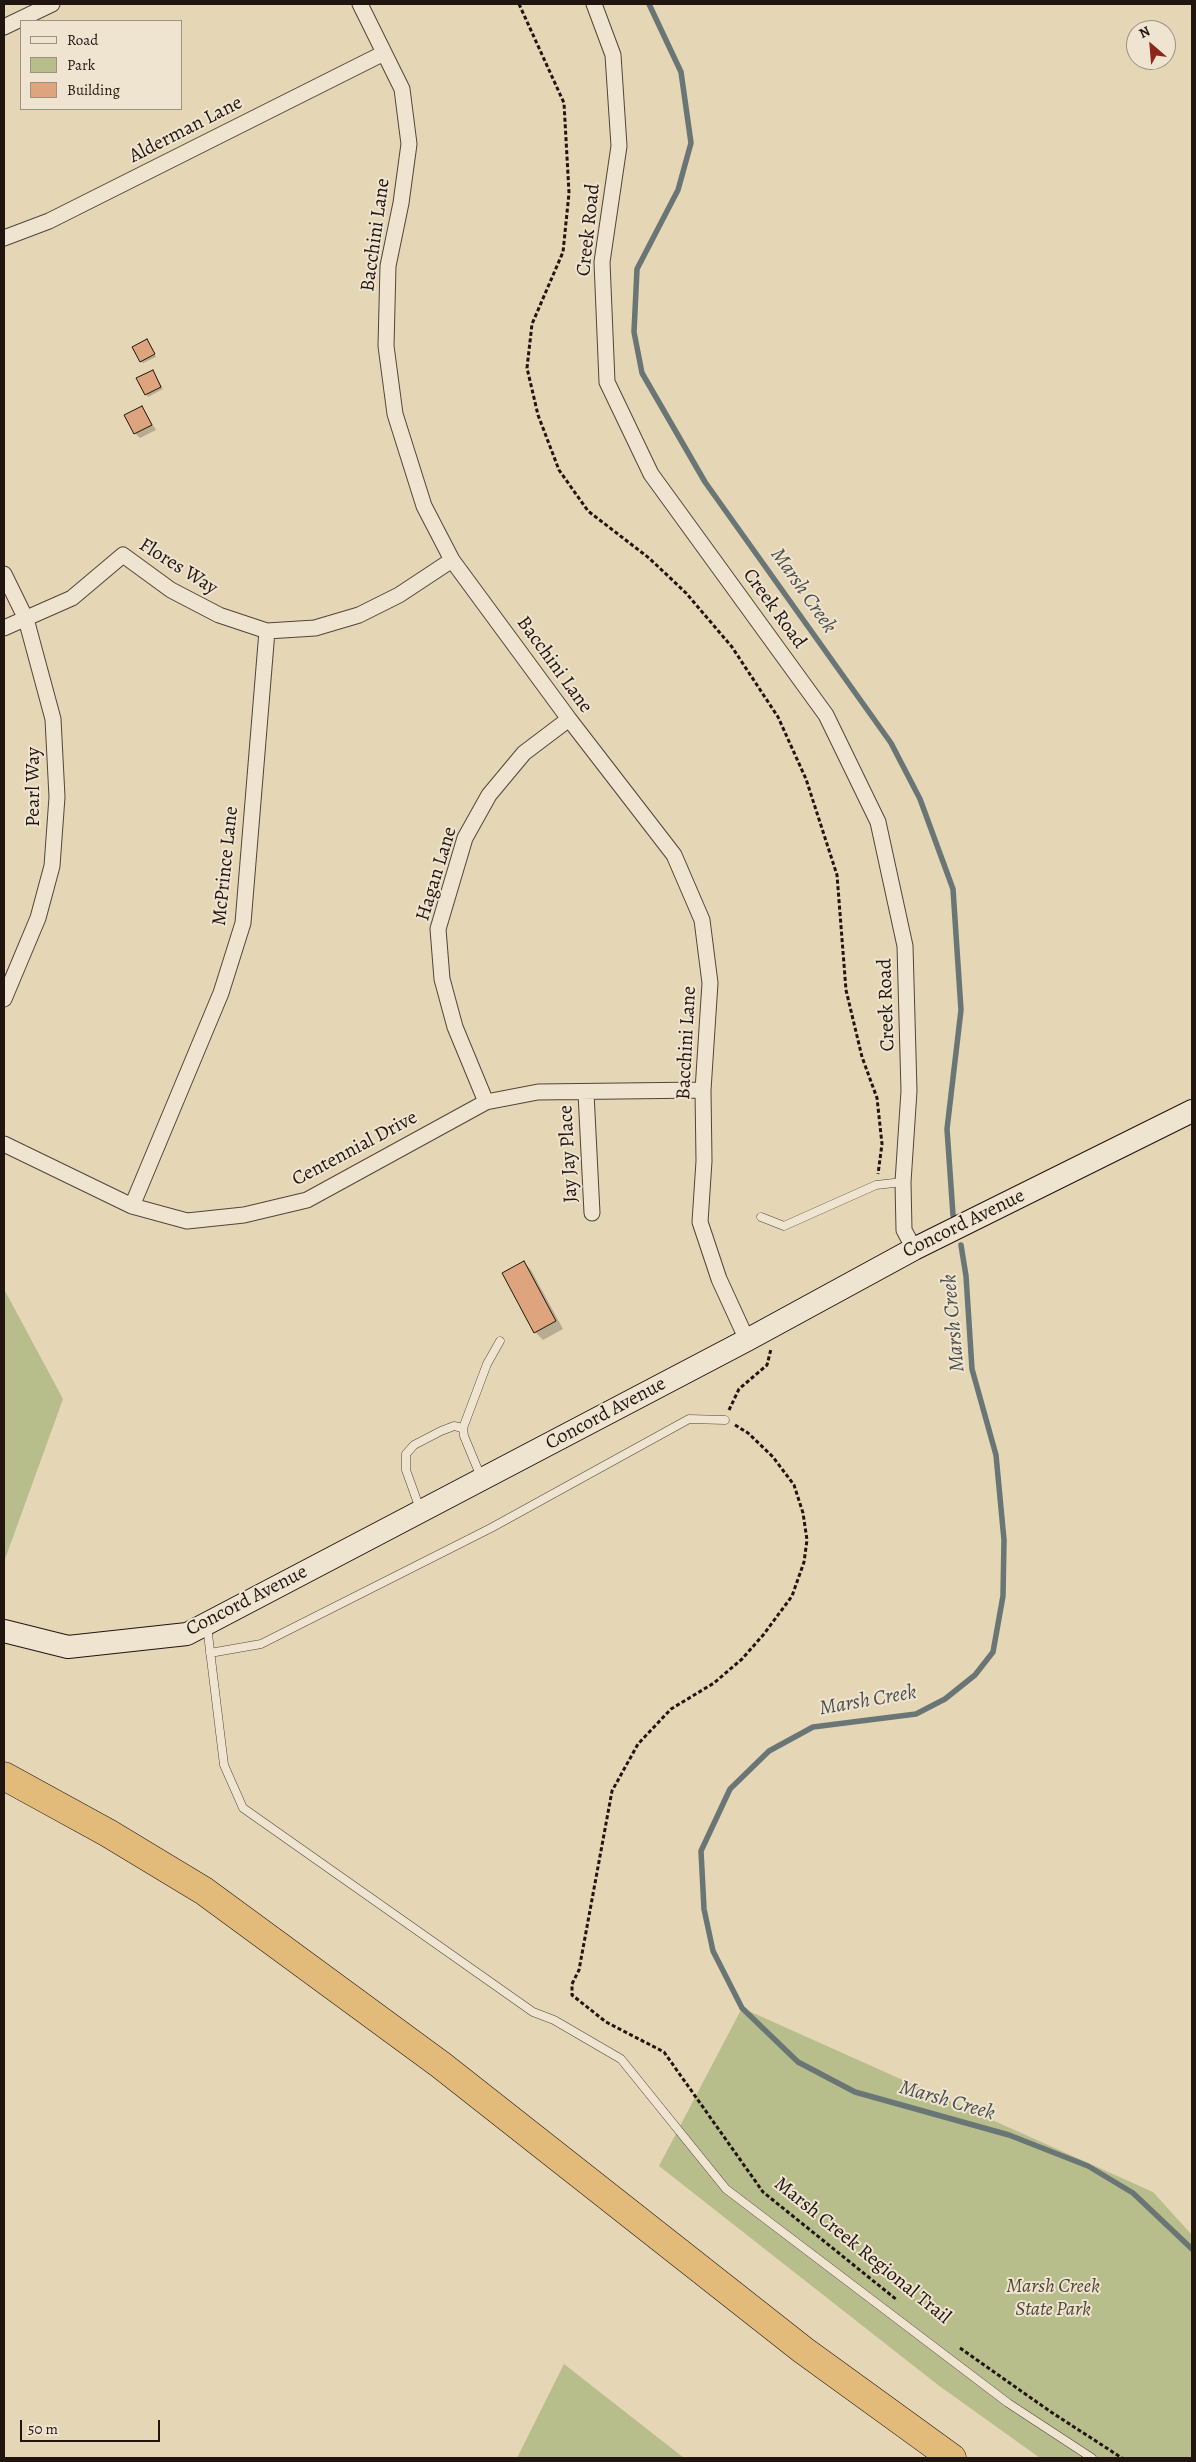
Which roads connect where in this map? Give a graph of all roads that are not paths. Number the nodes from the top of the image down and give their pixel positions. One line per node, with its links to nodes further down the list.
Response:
1 (52, 4): 4 (street)
2 (360, 4): 5 (street, Bacchini Lane)
3 (594, 4): 19 (street, Creek Road)
4 (4, 28)
5 (384, 53): 6 (street, Alderman Lane); 7 (street, Bacchini Lane)
6 (4, 238)
7 (452, 560): 11 (street, Flores Way); 12 (street, Bacchini Lane)
8 (4, 574): 9 (street, Pearl Way)
9 (26, 619): 10 (street, Flores Way); 11 (street, Flores Way); 13 (street, Pearl Way)
10 (4, 628)
11 (267, 631): 20 (street, McPrince Lane)
12 (569, 719): 14 (street, Bacchini Lane); 16 (street, Hagan Lane)
13 (4, 1000)
14 (703, 1090): 15 (street, Centennial Drive); 24 (street, Bacchini Lane)
15 (586, 1093): 16 (street, Centennial Drive); 21 (street, Jay Jay Place)
16 (486, 1102): 20 (street, Centennial Drive)
17 (1192, 1110): 23 (street, Concord Avenue)
18 (4, 1144): 20 (street, Centennial Drive)
19 (903, 1182): 22 (lane); 23 (street, Creek Road)
20 (132, 1206)
21 (592, 1213)
22 (761, 1218)
23 (914, 1249): 24 (street, Concord Avenue)
24 (747, 1340): 28 (street, Concord Avenue)
25 (500, 1341): 27 (lane)
26 (725, 1420): 32 (lane)
27 (463, 1428): 28 (lane); 29 (lane)
28 (482, 1479): 29 (street, Concord Avenue)
29 (421, 1511): 30 (street, Concord Avenue)
30 (206, 1624): 31 (street, Concord Avenue); 32 (lane)
31 (4, 1631)
32 (210, 1653): 35 (lane)
33 (4, 1776): 34 (highway)
34 (952, 2458)
35 (1092, 2458)

